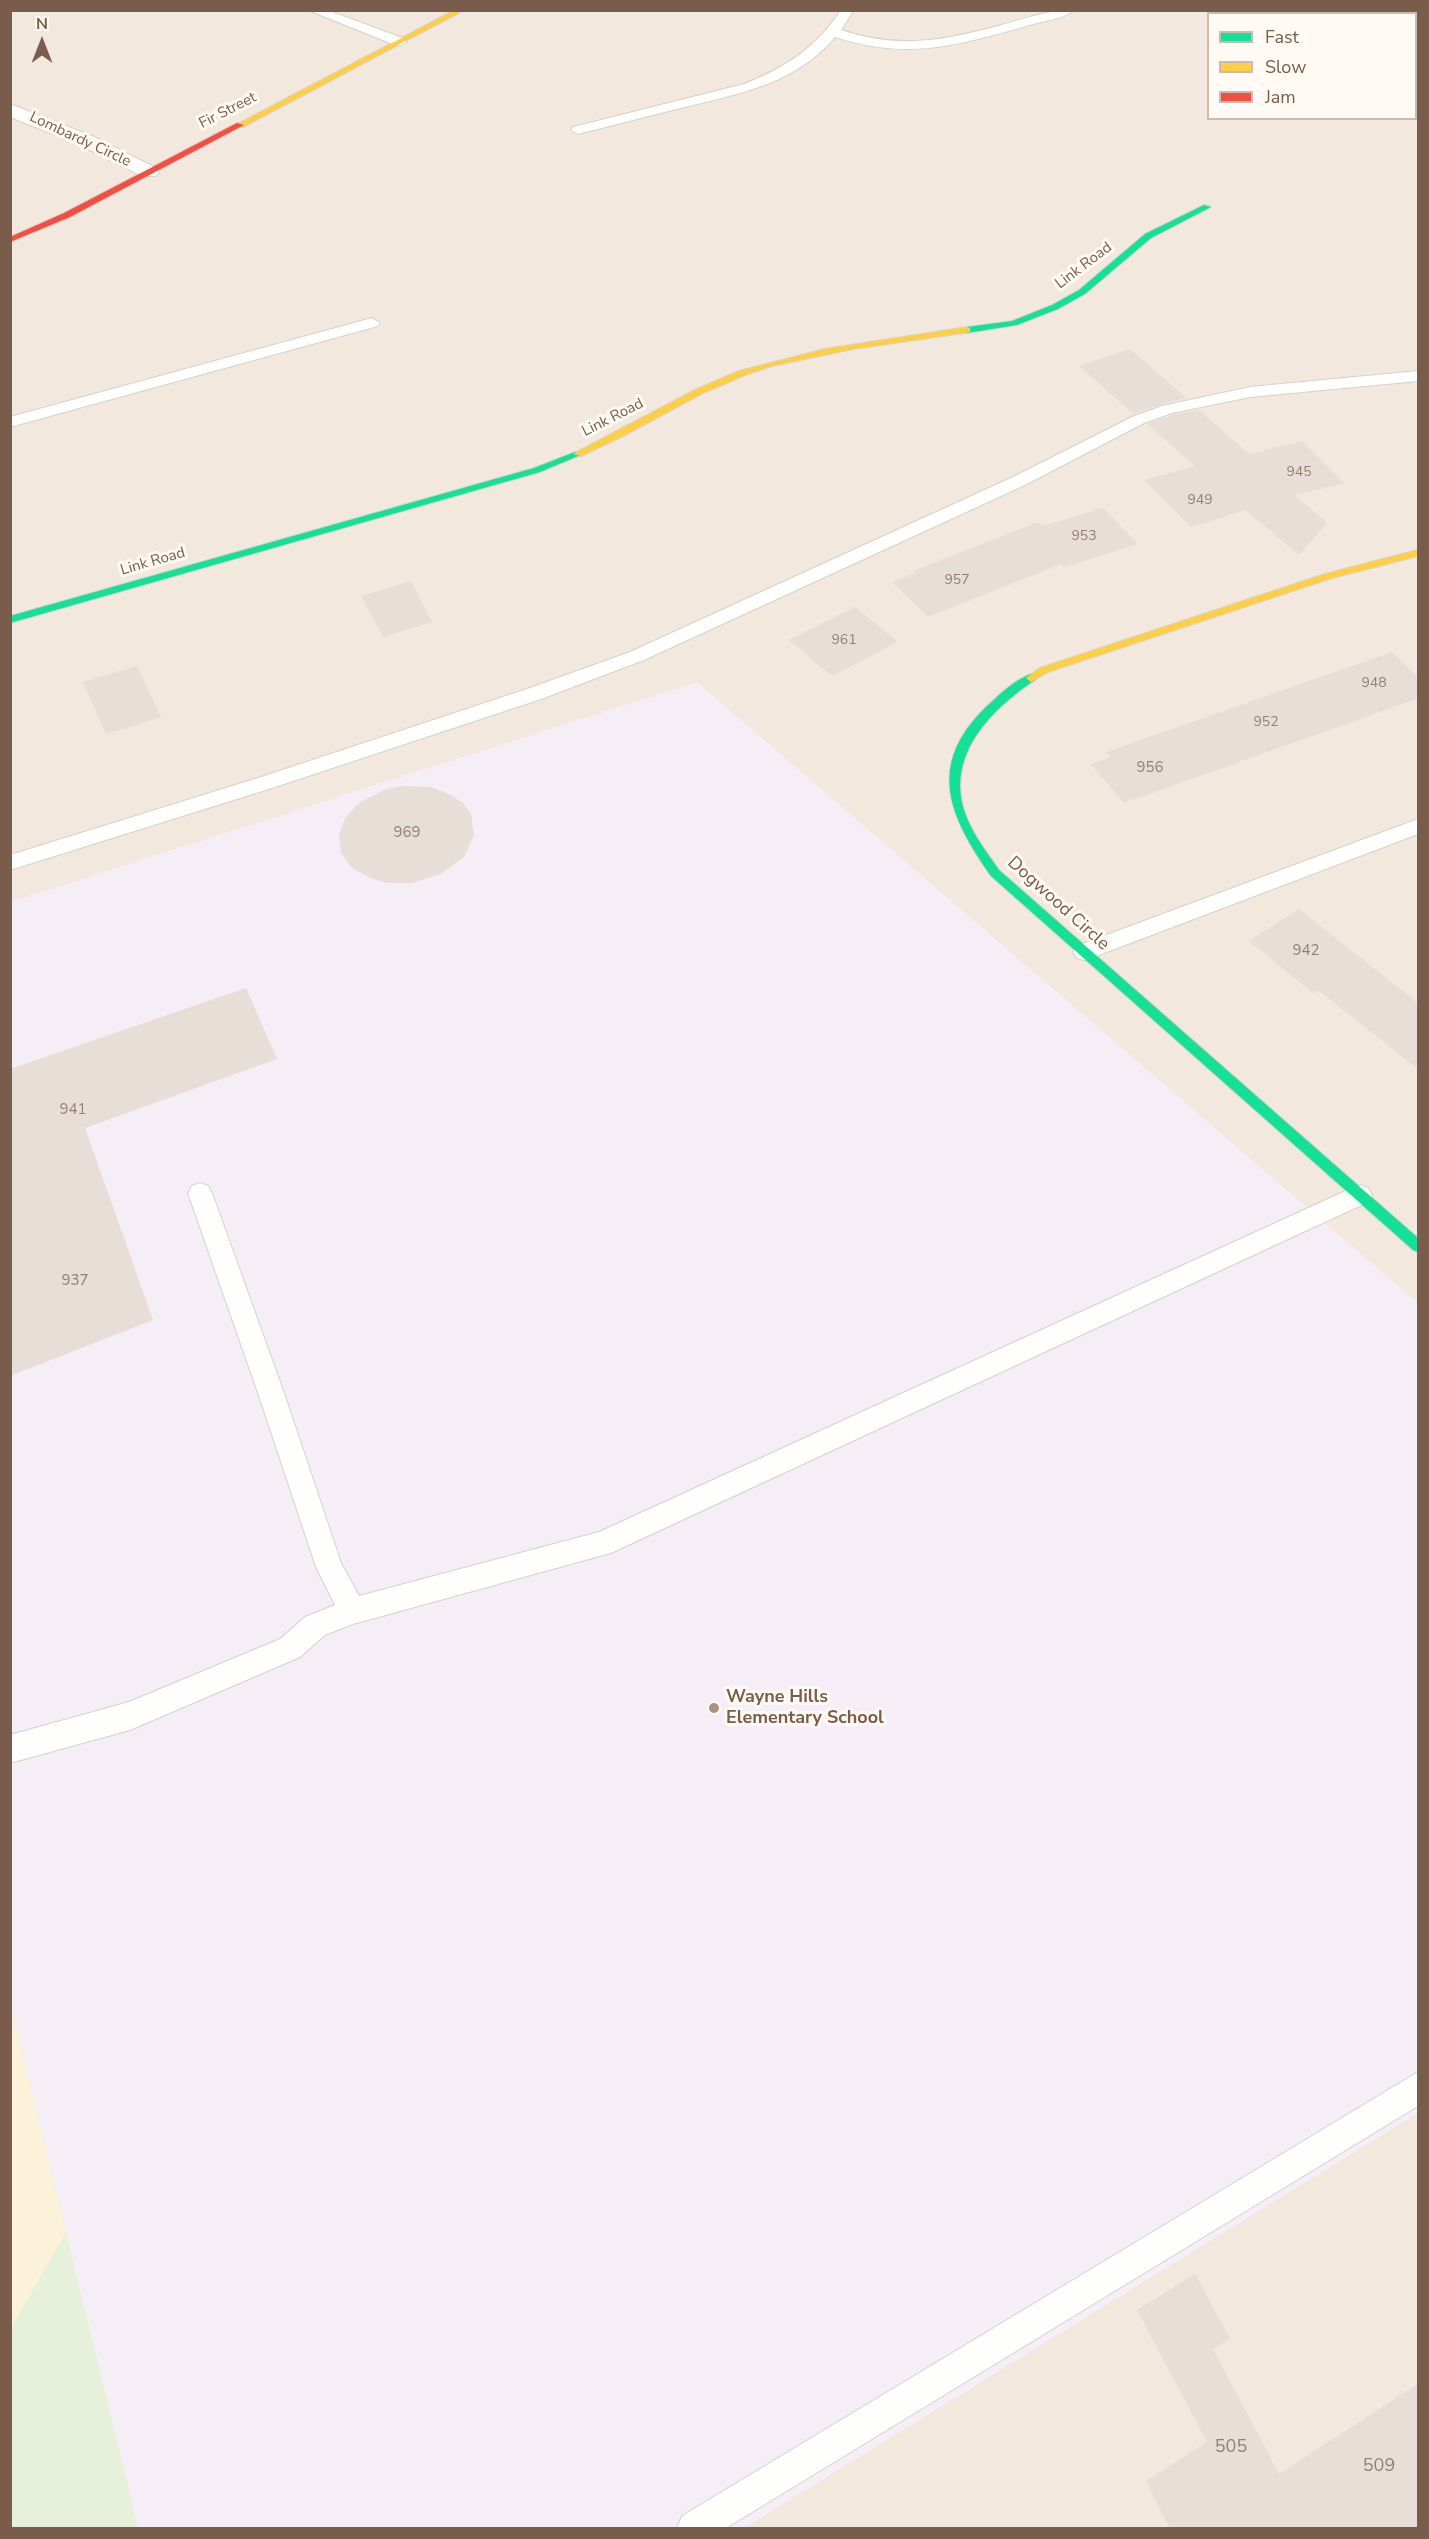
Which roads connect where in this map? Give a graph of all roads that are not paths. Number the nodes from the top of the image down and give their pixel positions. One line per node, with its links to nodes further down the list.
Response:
1 (314, 10): 6 (lane)
2 (461, 10): 6 (street, Fir Street)
3 (848, 10): 5 (lane)
4 (1068, 10): 5 (lane)
5 (833, 32): 8 (lane)
6 (400, 42): 9 (street, Fir Street)
7 (10, 110): 9 (street, Lombardy Circle)
8 (578, 130)
9 (149, 172): 11 (street, Fir Street)
10 (1207, 207): 16 (street, Link Road)
11 (10, 240)
12 (372, 323): 14 (lane)
13 (1419, 376): 18 (lane)
14 (10, 422)
15 (1419, 553): 19 (street, Dogwood Circle)
16 (10, 620)
17 (1419, 826): 19 (lane)
18 (10, 863)
19 (1084, 952): 21 (street, Dogwood Circle)
20 (200, 1193): 23 (lane)
21 (1360, 1195): 22 (street, Dogwood Circle); 23 (lane)
22 (1419, 1246)
23 (352, 1611): 24 (lane)
24 (10, 1749)
25 (1419, 2088): 26 (lane)
26 (694, 2529)

